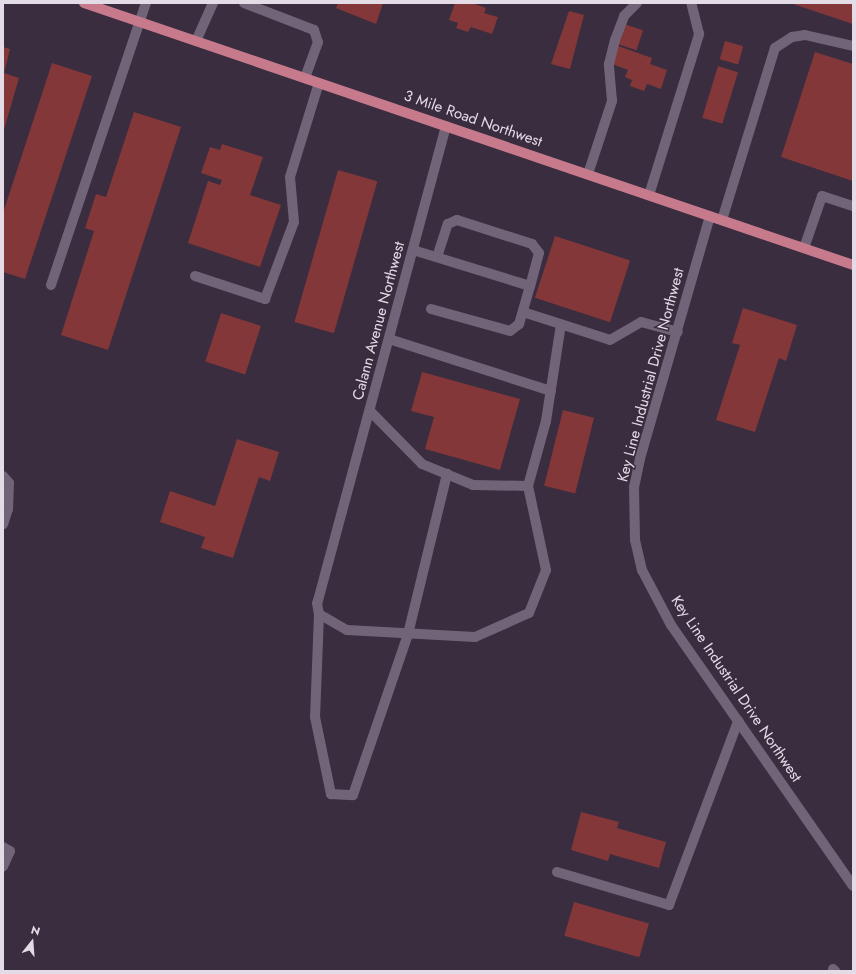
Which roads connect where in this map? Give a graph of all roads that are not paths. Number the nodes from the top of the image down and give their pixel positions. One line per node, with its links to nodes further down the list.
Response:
1 (84, 3): 7 (main road, 3 Mile Road Northwest)
2 (146, 3): 7 (street)
3 (213, 3): 8 (street)
4 (244, 3): 10 (street)
5 (637, 3): 13 (street)
6 (691, 3): 14 (street)
7 (140, 22): 8 (main road, 3 Mile Road Northwest); 23 (street)
8 (196, 41): 10 (main road, 3 Mile Road Northwest)
9 (853, 46): 17 (street)
10 (304, 78): 11 (main road, 3 Mile Road Northwest)
11 (319, 83): 12 (main road, 3 Mile Road Northwest); 22 (street)
12 (446, 126): 13 (main road, 3 Mile Road Northwest); 19 (street, Calann Avenue Northwest)
13 (588, 174): 14 (main road, 3 Mile Road Northwest)
14 (649, 195): 16 (main road, 3 Mile Road Northwest)
15 (853, 206): 18 (street)
16 (710, 216): 17 (main road, 3 Mile Road Northwest); 28 (street, Key Line Industrial Drive Northwest)
17 (722, 220): 18 (main road, 3 Mile Road Northwest)
18 (804, 248): 21 (main road, 3 Mile Road Northwest)
19 (413, 250): 20 (street); 29 (street, Calann Avenue Northwest)
20 (437, 257): 24 (street); 24 (street)
21 (853, 265)
22 (195, 276)
23 (51, 285)
24 (530, 286): 26 (street)
25 (431, 309): 26 (street)
26 (523, 312): 27 (street)
27 (561, 324): 28 (street); 30 (street)
28 (678, 332): 38 (street, Key Line Industrial Drive Northwest)
29 (389, 339): 30 (street); 31 (street, Calann Avenue Northwest)
30 (550, 391): 34 (street)
31 (370, 411): 32 (street); 36 (street, Calann Avenue Northwest)
32 (447, 474): 34 (street); 37 (street)
33 (3, 476): 35 (street)
34 (528, 486): 37 (street)
35 (3, 524)
36 (319, 614): 37 (street); 37 (street, Calann Avenue Northwest)
37 (408, 634)
38 (738, 721): 41 (street); 42 (street, Key Line Industrial Drive Northwest)
39 (3, 847): 40 (street)
40 (3, 867)
41 (557, 872)
42 (853, 886)

